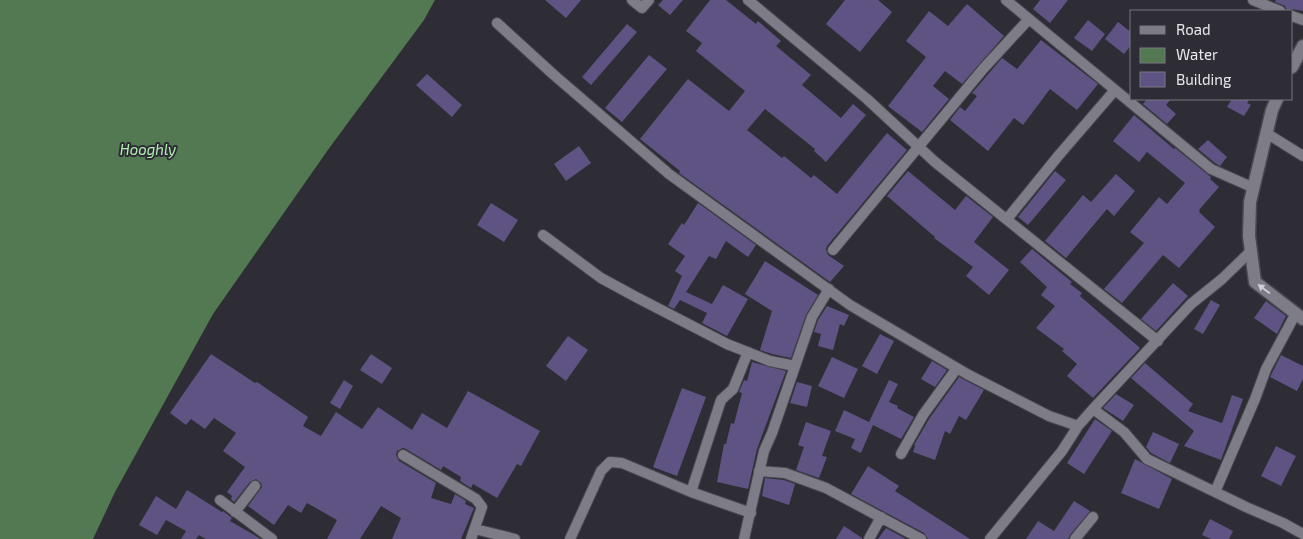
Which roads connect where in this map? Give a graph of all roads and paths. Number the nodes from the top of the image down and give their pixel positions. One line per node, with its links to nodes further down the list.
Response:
1 (632, 0): 2 (street)
2 (649, 0)
3 (748, 0): 14 (street)
4 (1006, 0): 7 (street)
5 (1253, 0): 6 (street)
6 (1278, 10)
7 (1029, 19): 11 (street); 14 (street)
8 (497, 23): 21 (street)
9 (1303, 46): 10 (street)
10 (1293, 66)
11 (1115, 90): 16 (street); 17 (street)
12 (1277, 100): 13 (street)
13 (1266, 133): 15 (street); 16 (street)
14 (919, 146): 17 (street); 19 (street)
15 (1303, 156)
16 (1254, 188): 20 (street)
17 (1007, 220): 23 (street)
18 (543, 235): 24 (street)
19 (833, 250)
20 (1251, 251): 22 (street, one-way to 20); 23 (street)
21 (829, 290): 25 (street); 26 (street)
22 (1300, 316): 34 (street)
23 (1158, 340): 27 (street)
24 (748, 352): 25 (street); 33 (street)
25 (795, 366): 31 (street)
26 (957, 368): 28 (street); 29 (street)
27 (1093, 409): 28 (street); 34 (street)
28 (1078, 426): 41 (street)
29 (901, 454)
30 (403, 455): 40 (street)
31 (759, 471): 37 (street); 39 (street)
32 (255, 486): 36 (street)
33 (691, 492): 37 (street); 46 (street)
34 (1215, 492): 42 (street)
35 (220, 500): 36 (street)
36 (235, 512): 43 (street)
37 (751, 513): 47 (street)
38 (1093, 516): 51 (street)
39 (881, 518): 48 (street); 49 (street)
40 (475, 529): 44 (street); 45 (street)
41 (999, 534): 50 (street)
42 (1303, 534)
43 (272, 539)
44 (471, 539)
45 (515, 539)
46 (570, 539)
47 (744, 539)
48 (869, 539)
49 (921, 539)
50 (990, 539)
51 (1075, 539)

